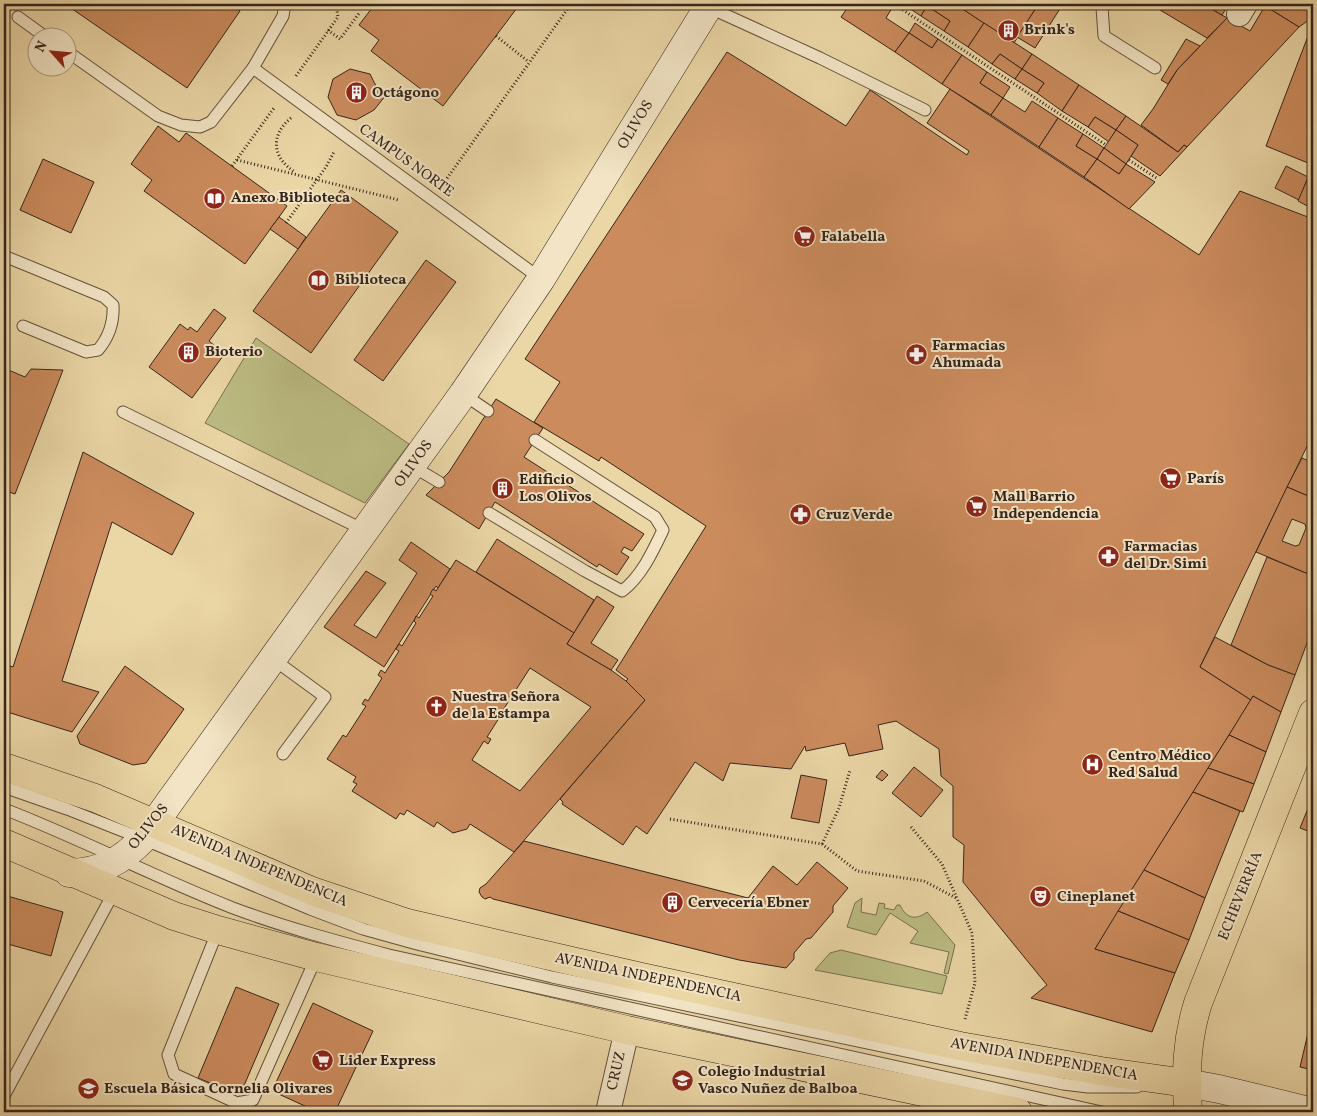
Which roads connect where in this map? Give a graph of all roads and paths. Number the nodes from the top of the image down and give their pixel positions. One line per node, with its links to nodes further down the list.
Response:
1 (285, 4): 15 (lane)
2 (362, 4): 7 (path)
3 (571, 4): 14 (path)
4 (894, 4): 20 (path)
5 (1104, 4): 16 (lane)
6 (709, 5): 17 (lane); 30 (street, OLIVOS)
7 (371, 10)
8 (360, 12): 11 (path)
9 (18, 17): 10 (lane)
10 (34, 28)
11 (328, 30)
12 (496, 36): 14 (path)
13 (78, 59): 15 (lane)
14 (529, 62): 26 (path)
15 (253, 68): 18 (lane, CAMPUS NORTE)
16 (1155, 68)
17 (925, 110)
18 (312, 112): 19 (lane, CAMPUS NORTE); 23 (path)
19 (331, 125): 24 (path); 26 (lane, CAMPUS NORTE)
20 (1106, 145)
21 (237, 160): 23 (path)
22 (1129, 160): 25 (path)
23 (298, 175): 24 (path)
24 (317, 179): 27 (path); 28 (path)
25 (1158, 179)
26 (432, 199): 30 (lane, CAMPUS NORTE)
27 (408, 203)
28 (286, 223)
29 (4, 256): 31 (lane)
30 (541, 279): 32 (street, OLIVOS)
31 (23, 326)
32 (463, 394): 33 (lane); 36 (street, OLIVOS)
33 (488, 411)
34 (123, 412): 39 (lane)
35 (535, 440): 38 (lane)
36 (412, 466): 37 (lane); 39 (street, OLIVOS)
37 (439, 482)
38 (489, 513)
39 (366, 531): 40 (street, OLIVOS)
40 (273, 658): 42 (lane); 49 (street, OLIVOS)
41 (1313, 713): 60 (main road, ECHEVERRÍA)
42 (283, 754)
43 (4, 767): 49 (main road, AVENIDA INDEPENDENCIA)
44 (850, 770): 51 (path)
45 (4, 787): 49 (lane)
46 (4, 809): 52 (lane)
47 (670, 819): 51 (path)
48 (911, 827): 55 (path)
49 (149, 831): 52 (street, OLIVOS); 59 (main road, AVENIDA INDEPENDENCIA); 60 (lane)
50 (4, 844): 53 (main road)
51 (822, 844): 55 (path)
52 (121, 858): 53 (street, OLIVOS); 64 (lane)
53 (69, 873): 54 (main road)
54 (114, 892): 56 (main road); 61 (lane)
55 (956, 898): 59 (path)
56 (218, 930): 57 (main road); 57 (lane)
57 (316, 957): 58 (main road)
58 (627, 1030): 62 (street, CRUZ); 63 (main road)
59 (960, 1046): 60 (main road, AVENIDA INDEPENDENCIA)
60 (1186, 1083): 65 (main road, ECHEVERRÍA); 66 (street, AVENIDA INDEPENDENCIA)
61 (4, 1096)
62 (608, 1112)
63 (1018, 1112)
64 (1102, 1112)
65 (1188, 1112)
66 (1313, 1112)

